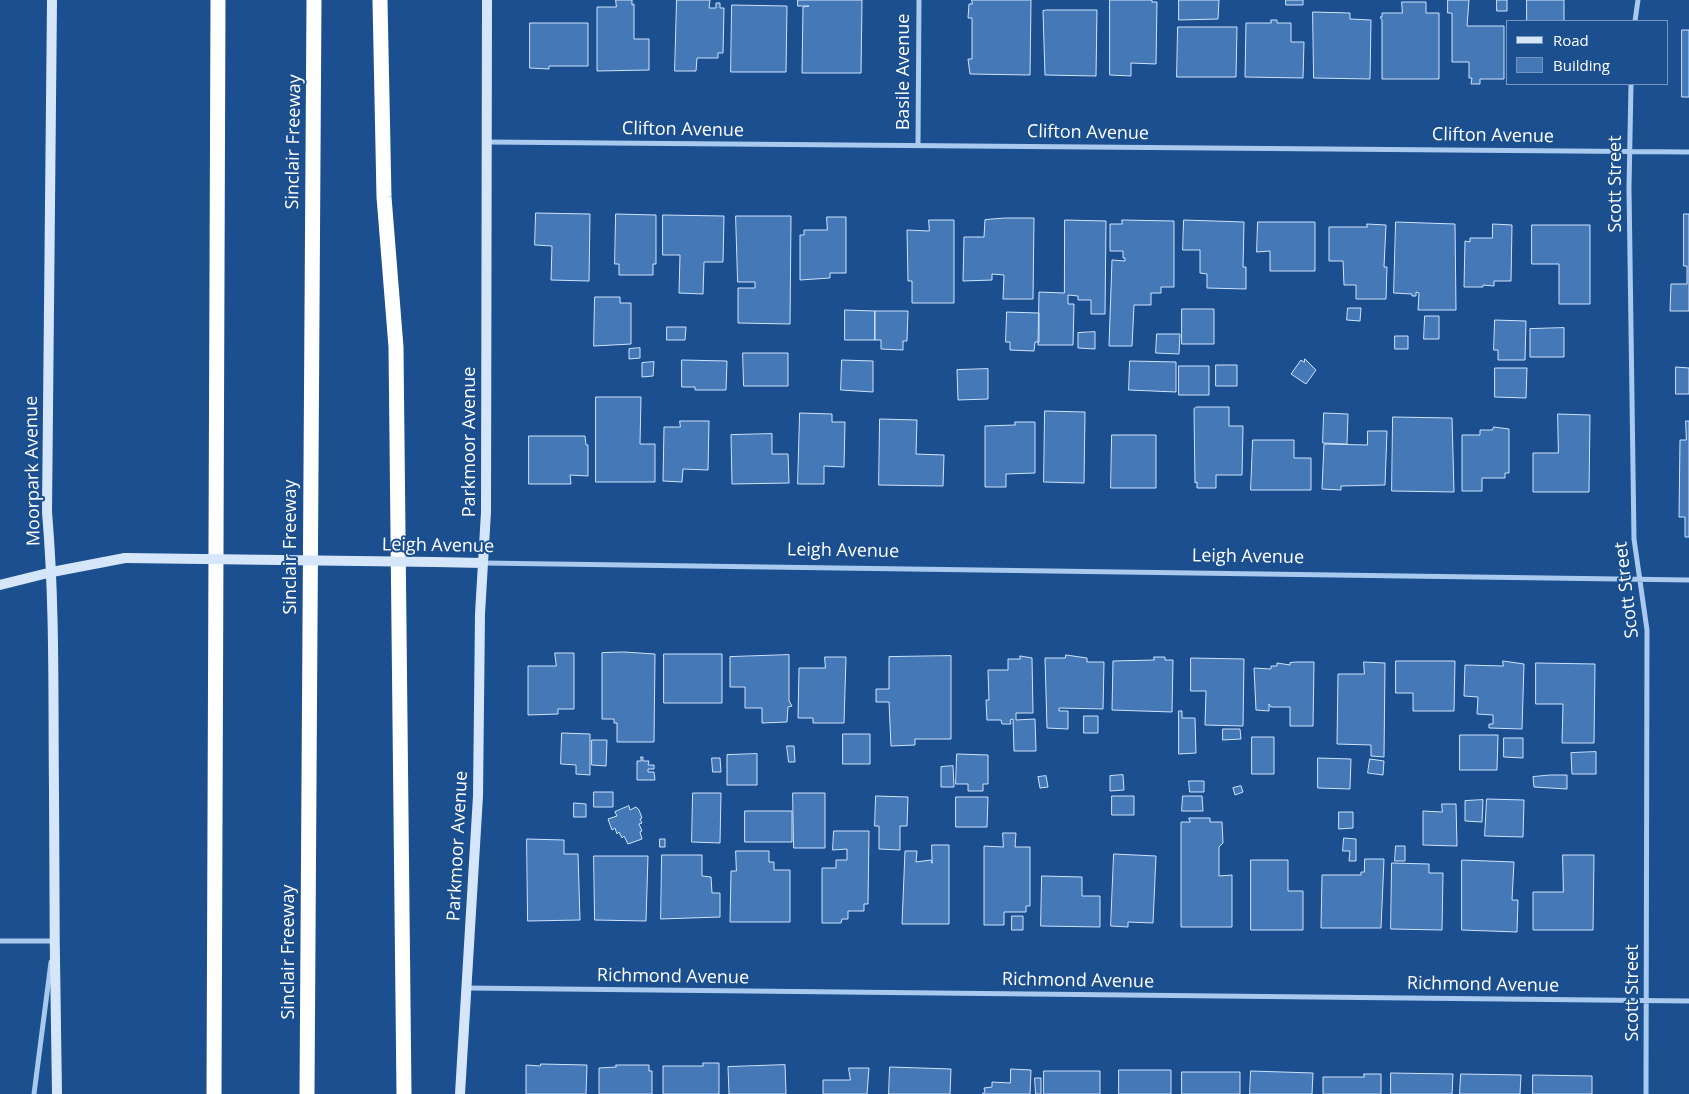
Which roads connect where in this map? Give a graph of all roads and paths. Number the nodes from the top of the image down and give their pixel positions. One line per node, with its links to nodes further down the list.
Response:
1 (52, 0): 15 (street, Moorpark Avenue)
2 (218, 0): 26 (highway)
3 (314, 0): 27 (highway, Sinclair Freeway)
4 (380, 0): 28 (highway)
5 (488, 0): 10 (street, Parkmoor Avenue)
6 (918, 0): 11 (street, Basile Avenue)
7 (1638, 0): 8 (street)
8 (1635, 20)
9 (1631, 85): 12 (street, Scott Street)
10 (487, 142): 11 (street, Clifton Avenue); 14 (street, Parkmoor Avenue)
11 (918, 145): 12 (street, Clifton Avenue)
12 (1629, 152): 13 (street, Clifton Avenue); 16 (street, Scott Street)
13 (1689, 152)
14 (483, 563): 15 (street, Leigh Avenue, bridge); 16 (street, Leigh Avenue); 21 (street, Parkmoor Avenue)
15 (52, 572): 18 (street, Leigh Avenue); 19 (street, Moorpark Avenue)
16 (1639, 578): 17 (street, Leigh Avenue); 22 (street, Scott Street)
17 (1689, 580)
18 (0, 585)
19 (54, 940): 20 (street); 24 (street, Moorpark Avenue); 25 (street, Moorpark Avenue)
20 (0, 941)
21 (466, 988): 22 (street, Richmond Avenue); 29 (street, Parkmoor Avenue)
22 (1647, 1000): 23 (street, Richmond Avenue); 30 (street, Scott Street)
23 (1689, 1001)
24 (34, 1094)
25 (57, 1094)
26 (214, 1094)
27 (307, 1094)
28 (404, 1094)
29 (460, 1094)
30 (1646, 1094)

